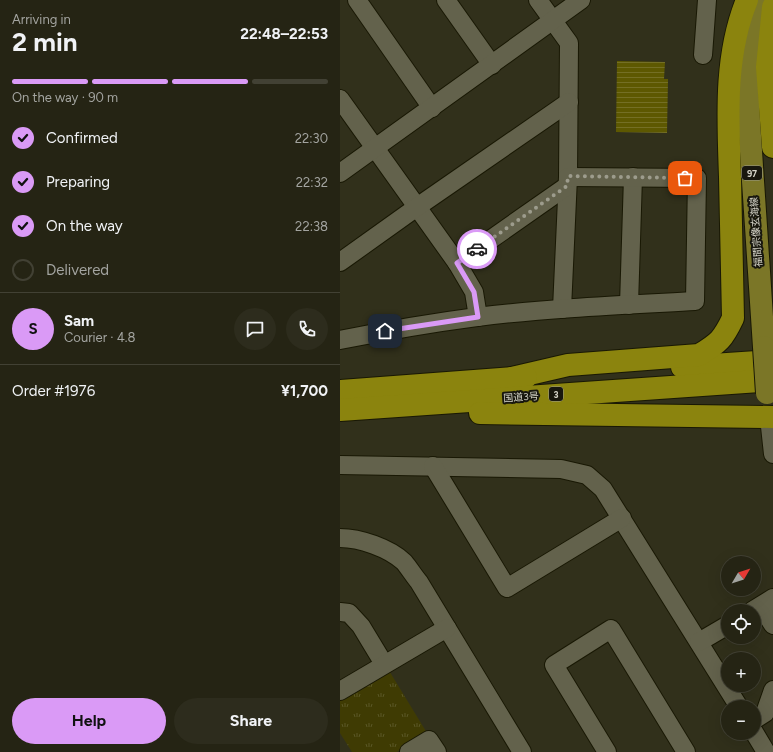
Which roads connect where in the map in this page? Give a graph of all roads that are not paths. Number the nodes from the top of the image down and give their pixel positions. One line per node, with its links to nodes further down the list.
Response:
1 (357, 0): 14 (street)
2 (446, 0): 11 (street)
3 (538, 0): 9 (street)
4 (581, 0): 9 (street)
5 (707, 0): 10 (street)
6 (746, 0): 28 (highway)
7 (760, 0): 27 (main road, 福間宗像玄海線 / 97)
8 (773, 7): 15 (highway)
9 (553, 21): 11 (street); 13 (street)
10 (703, 55)
11 (492, 65): 14 (street)
12 (340, 99): 16 (street)
13 (568, 102): 19 (street); 20 (street)
14 (432, 108): 16 (street)
15 (773, 147)
16 (375, 149): 17 (street); 20 (street)
17 (340, 174)
18 (633, 177): 19 (street); 23 (street); 23 (street)
19 (567, 181): 22 (street); 24 (street)
20 (417, 207): 21 (street); 22 (street)
21 (340, 262)
22 (457, 263): 25 (street)
23 (630, 304): 24 (street)
24 (562, 309): 25 (street)
25 (478, 317): 26 (street)
26 (340, 340)
27 (769, 354): 28 (highway, 国道3号 / 3); 29 (main road, 福間宗像玄海線 / 97, bridge)
28 (512, 378): 30 (highway, 国道3号 / 3)
29 (770, 386): 31 (highway, 国道3号 / 3); 32 (main road, 福間宗像玄海線 / 97)
30 (340, 391)
31 (340, 410): 32 (highway)
32 (771, 423): 33 (street)
33 (773, 454)
34 (340, 465): 35 (street)
35 (433, 466): 36 (street); 36 (street)
36 (622, 518): 43 (street)
37 (340, 538): 41 (street)
38 (762, 605): 40 (street)
39 (340, 612): 44 (street)
40 (773, 625)
41 (447, 628): 44 (street); 52 (street)
42 (721, 629): 43 (street)
43 (699, 642): 47 (street)
44 (384, 664): 46 (street)
45 (773, 690): 48 (street)
46 (340, 691)
47 (735, 700)
48 (761, 716)
49 (759, 740): 55 (street)
50 (409, 752): 51 (street)
51 (437, 752)
52 (522, 752)
53 (607, 752): 54 (street)
54 (686, 752)
55 (766, 752)

